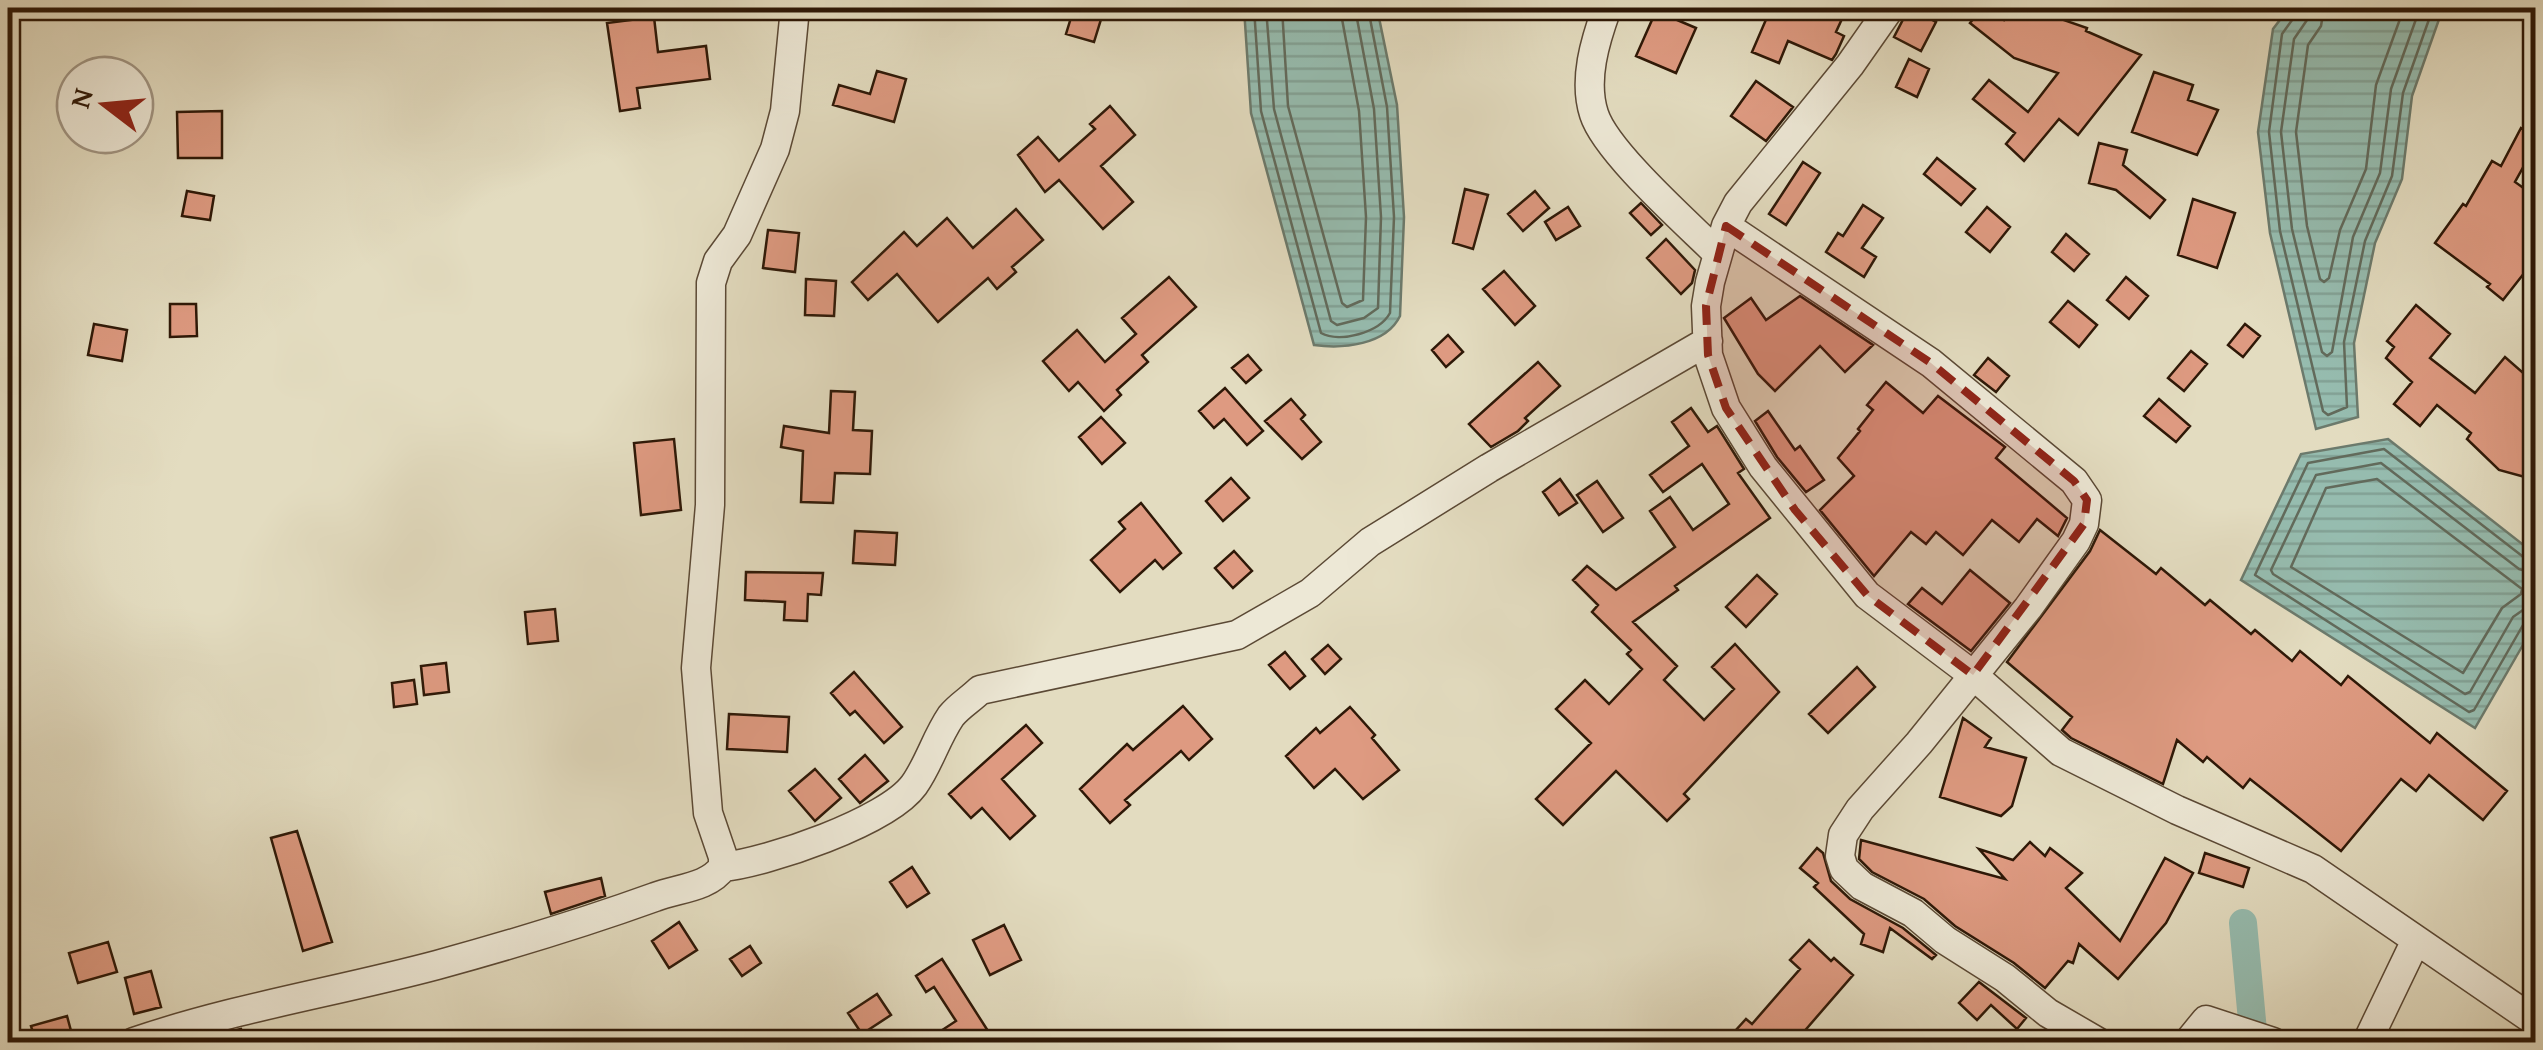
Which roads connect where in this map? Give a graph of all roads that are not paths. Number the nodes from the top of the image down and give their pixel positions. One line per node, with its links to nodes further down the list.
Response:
1 (795, 8): 8 (street)
2 (1607, 8): 5 (street)
3 (1890, 8): 4 (street)
4 (1726, 226): 5 (street); 7 (street)
5 (1718, 254): 6 (street)
6 (1708, 341): 7 (street); 8 (street)
7 (1974, 675): 9 (street); 12 (street)
8 (722, 867): 11 (street)
9 (2416, 940): 10 (street); 15 (street)
10 (2536, 1022)
11 (134, 1042)
12 (2098, 1042)
13 (2188, 1042): 14 (street)
14 (2273, 1042)
15 (2368, 1042)

